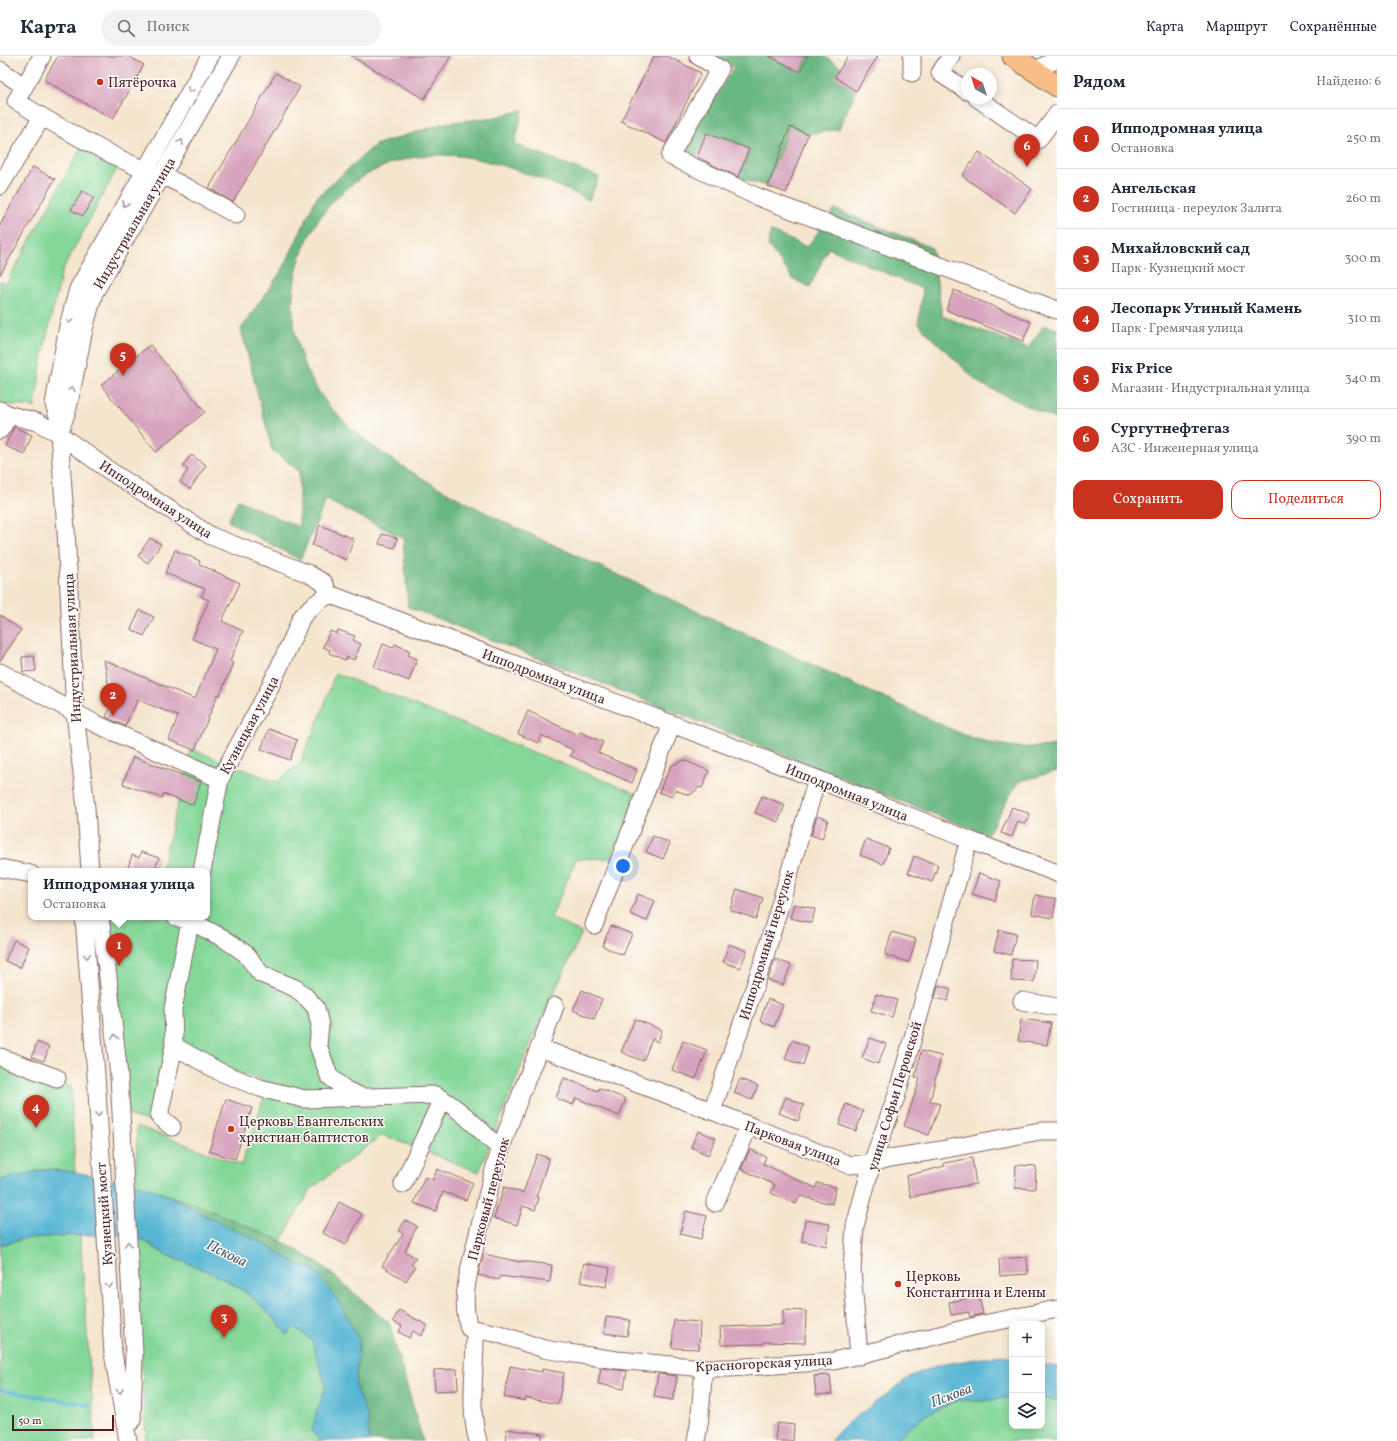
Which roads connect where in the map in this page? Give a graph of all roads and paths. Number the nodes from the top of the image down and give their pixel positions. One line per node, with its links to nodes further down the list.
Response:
1 (42, 56): 12 (street)
2 (210, 56): 18 (street, Индустриальная улица, one-way to 18)
3 (231, 56): 19 (street, Индустриальная улица, one-way to 3)
4 (698, 56): 22 (street)
5 (912, 56): 11 (street)
6 (951, 56): 14 (street)
7 (1013, 56): 10 (main road)
8 (1057, 59): 10 (street)
9 (0, 70): 12 (street)
10 (1034, 71): 13 (main road)
11 (912, 73)
12 (24, 86): 17 (street)
13 (1057, 86)
14 (961, 87)
15 (986, 104): 16 (street)
16 (1057, 114)
17 (42, 117): 18 (street); 20 (street)
18 (144, 170): 25 (street, Индустриальная улица, one-way to 25)
19 (162, 176): 21 (street); 25 (street, Индустриальная улица, one-way to 19)
20 (0, 186)
21 (236, 215)
22 (1057, 310)
23 (5, 412): 24 (street); 25 (street, Ипподромная улица)
24 (0, 430)
25 (60, 430): 26 (street, Ипподромная улица); 28 (street, Индустриальная улица)
26 (328, 594): 29 (street, Ипподромная улица); 31 (street, Кузнецкая улица)
27 (0, 672): 28 (street)
28 (75, 713): 31 (street); 34 (street, Индустриальная улица)
29 (672, 724): 30 (street, Ипподромная улица); 42 (street)
30 (817, 778): 32 (street, Ипподромная улица); 52 (street, Ипподромный переулок)
31 (220, 779): 35 (street, Кузнецкая улица)
32 (969, 840): 37 (street, Ипподромная улица); 57 (street, улица Софьи Перовской)
33 (0, 868): 36 (street)
34 (90, 868)
35 (203, 868)
36 (28, 873)
37 (1057, 873)
38 (84, 920): 64 (street, Кузнецкий мост, one-way to 64)
39 (100, 920): 65 (street, Кузнецкий мост, one-way to 39)
40 (186, 920): 46 (street)
41 (190, 920): 50 (street)
42 (594, 925)
43 (1022, 1001): 45 (street)
44 (555, 1006): 47 (street, Парковый переулок)
45 (1057, 1007)
46 (174, 1046): 50 (street); 54 (street)
47 (540, 1048): 52 (street, Парковая улица); 56 (street, Парковый переулок)
48 (0, 1057): 49 (street)
49 (57, 1078)
50 (363, 1098): 51 (street)
51 (442, 1099): 56 (street); 58 (street)
52 (712, 1111): 53 (street, Парковая улица)
53 (749, 1126): 57 (street, Парковая улица); 59 (street)
54 (172, 1127)
55 (1057, 1131): 57 (street, Парковая улица)
56 (500, 1148): 61 (street, Парковый переулок)
57 (872, 1163): 62 (street, улица Софьи Перовской)
58 (403, 1184)
59 (715, 1203)
60 (1057, 1308): 62 (street, Красногорская улица)
61 (472, 1329): 63 (street, Красногорская улица); 66 (street, Парковый переулок)
62 (859, 1356): 63 (street, Красногорская улица)
63 (704, 1368): 67 (street)
64 (128, 1441)
65 (131, 1441)
66 (478, 1441)
67 (696, 1441)

